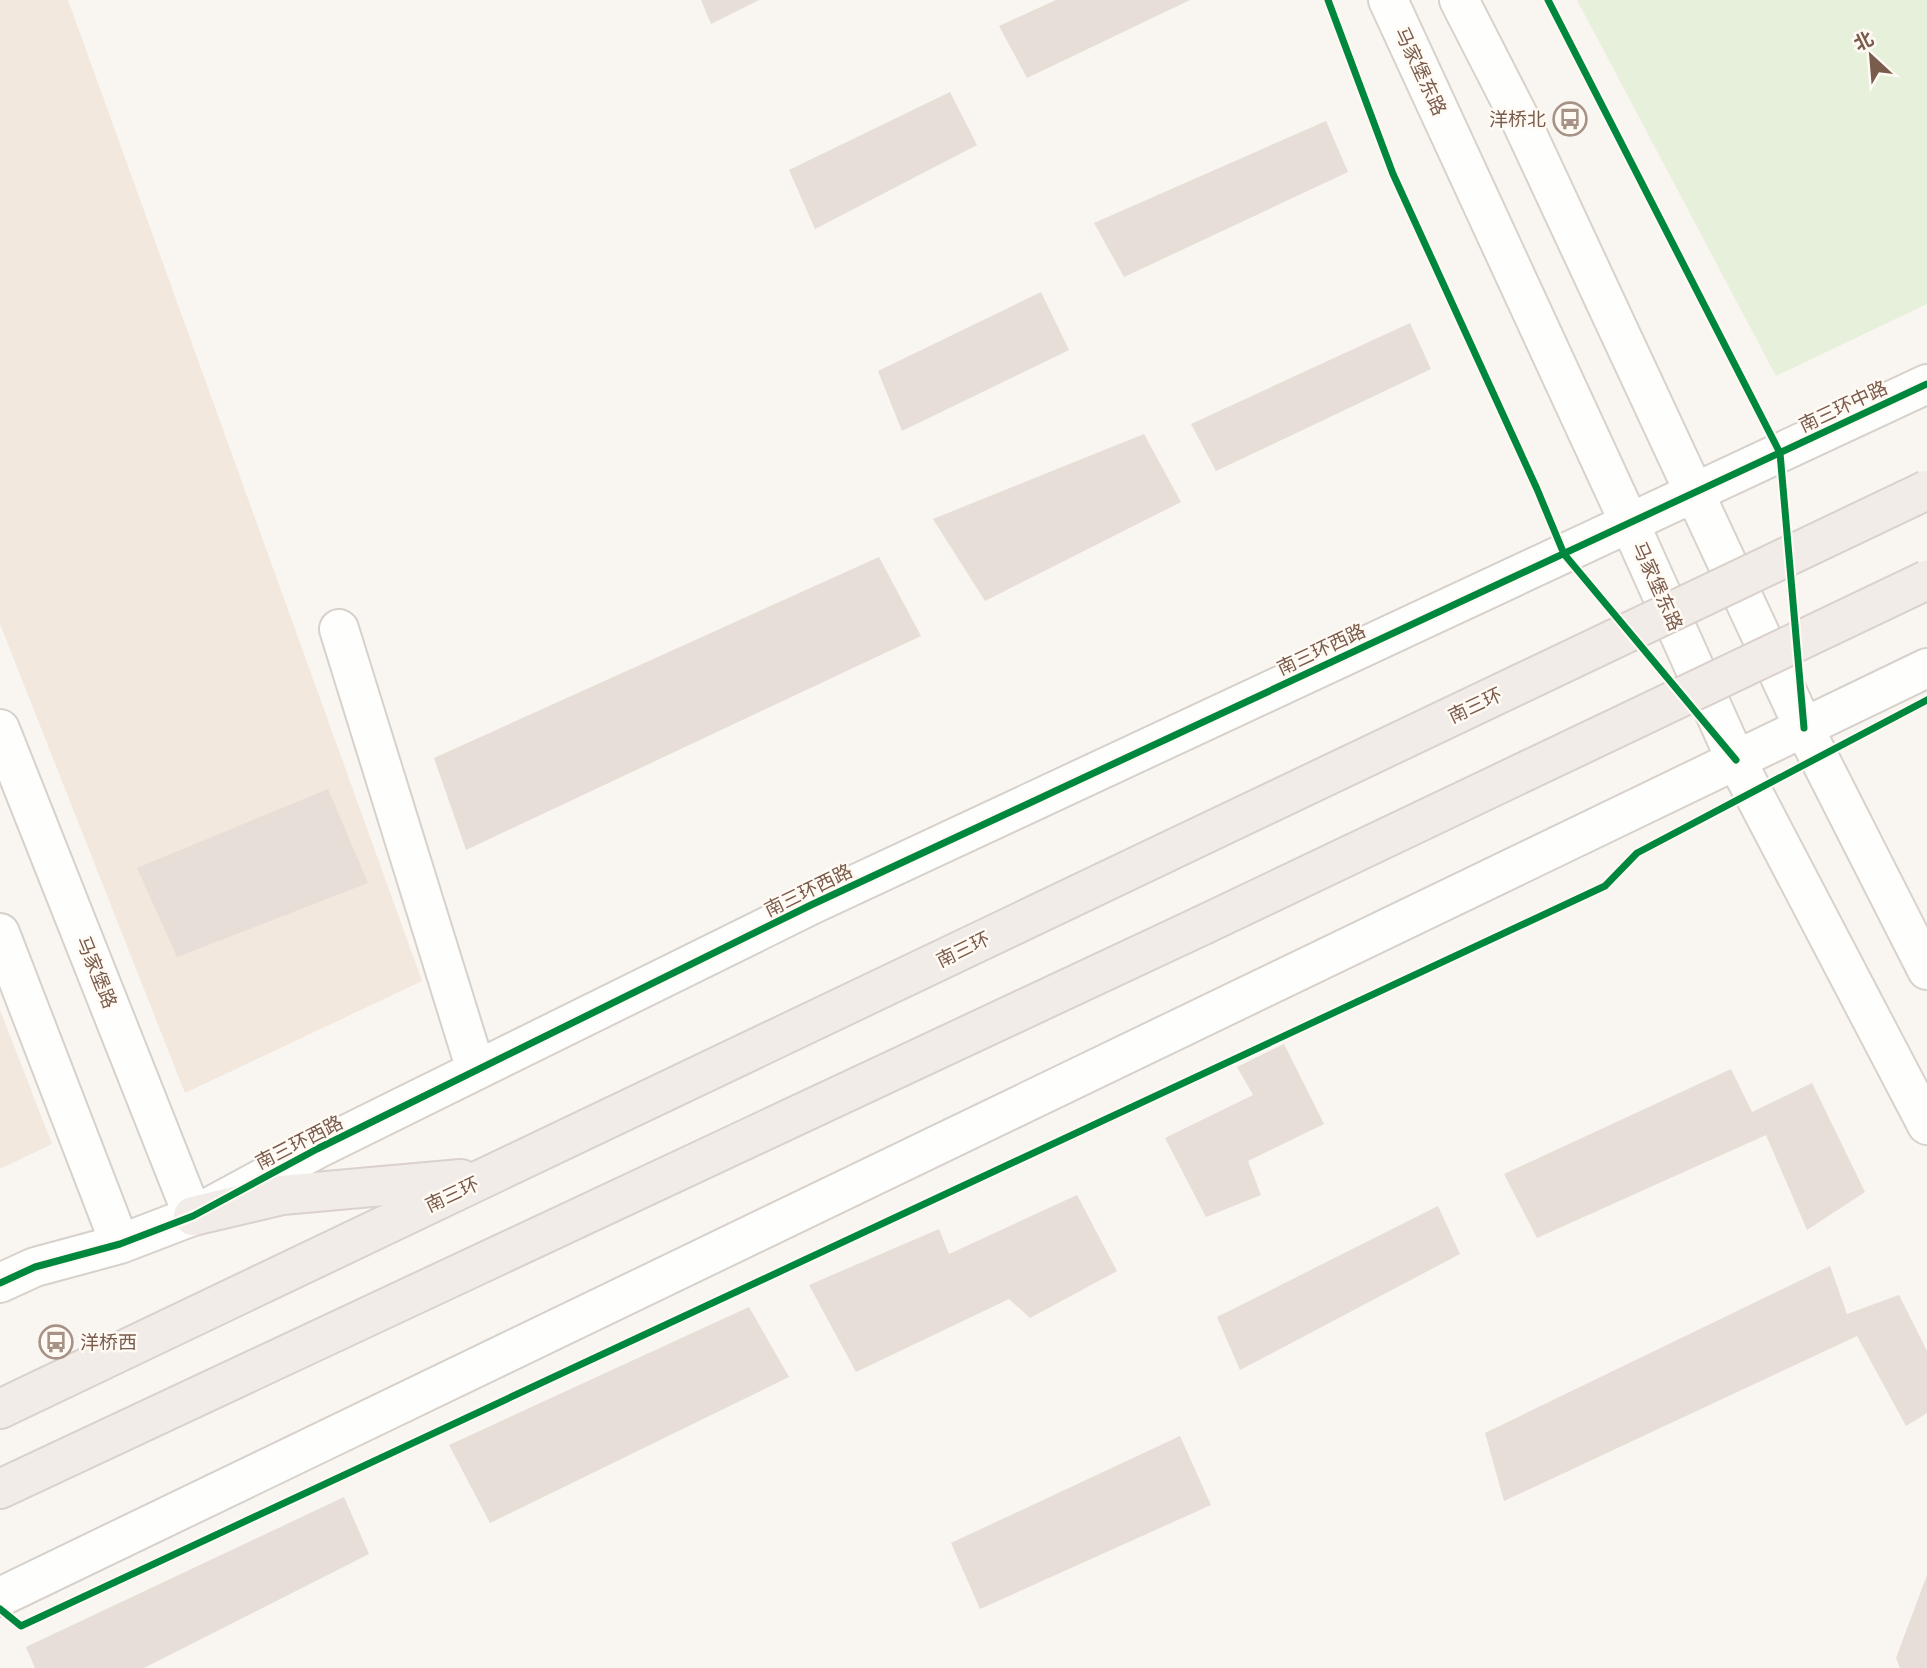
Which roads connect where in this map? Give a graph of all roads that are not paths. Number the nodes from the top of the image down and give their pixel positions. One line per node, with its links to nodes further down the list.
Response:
1 (1388, 0): 6 (street, 马家堡东路)
2 (1459, 0): 5 (street)
3 (1927, 384): 5 (street, 南三环中路)
4 (1927, 491): 17 (highway, 南三环, bridge)
5 (1695, 492): 6 (street, 南三环中路); 10 (street)
6 (1629, 522): 12 (street, 马家堡东路); 15 (street, 南三环西路)
7 (1927, 580): 22 (highway, bridge)
8 (339, 629): 15 (street)
9 (1927, 668): 10 (street)
10 (1804, 728): 12 (street); 14 (street)
11 (0, 729): 18 (street, 马家堡路)
12 (1736, 760): 16 (street, 马家堡东路); 23 (street)
13 (0, 933): 19 (street)
14 (1927, 970)
15 (476, 1070): 18 (street, 南三环西路)
16 (1927, 1125)
17 (487, 1177): 18 (highway); 21 (highway, 南三环)
18 (193, 1216): 19 (street, 南三环西路)
19 (120, 1244): 20 (street, 南三环西路)
20 (0, 1283)
21 (0, 1409)
22 (0, 1489)
23 (0, 1597)

